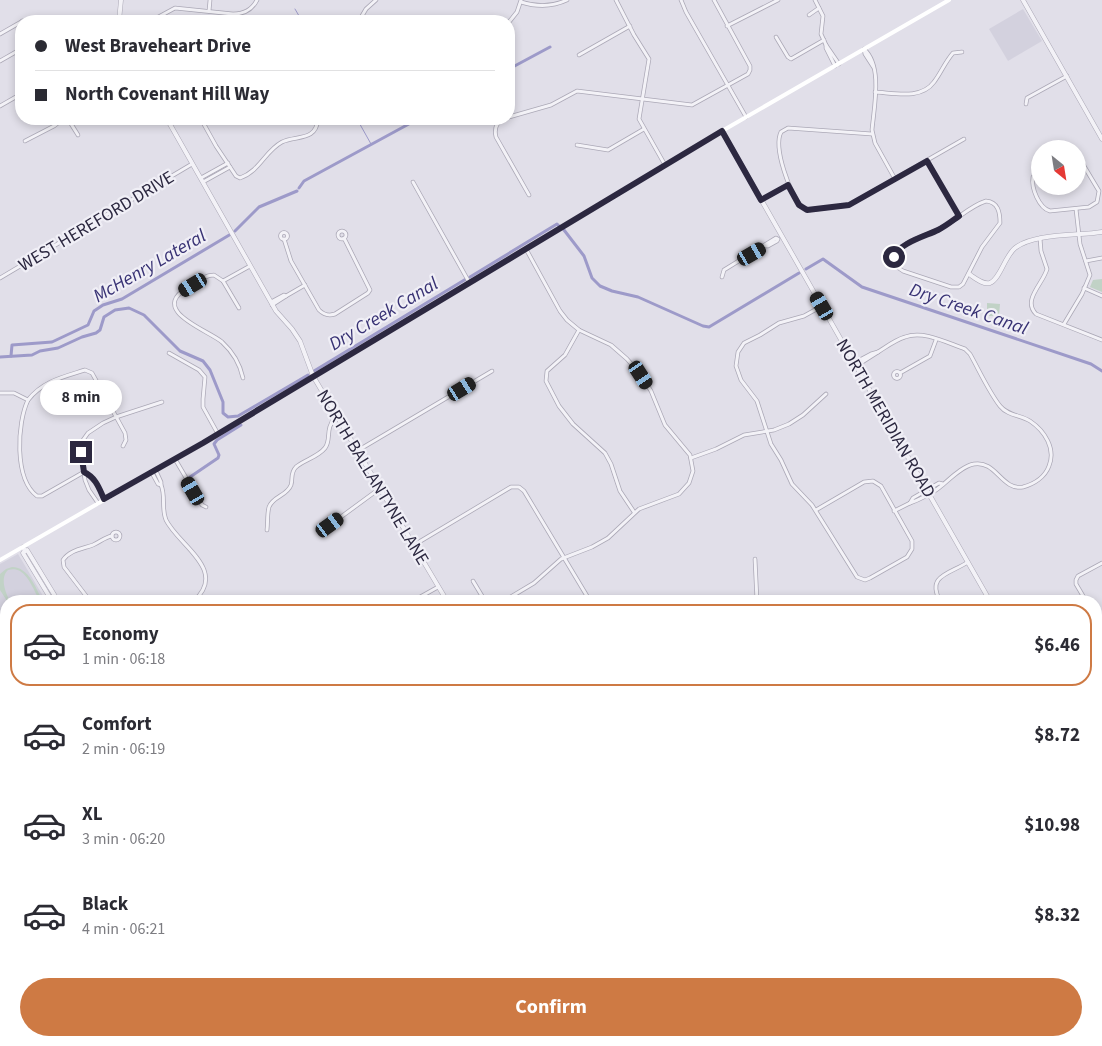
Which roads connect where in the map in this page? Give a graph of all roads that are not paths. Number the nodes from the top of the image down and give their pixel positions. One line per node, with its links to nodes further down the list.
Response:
1 (121, 0): 16 (street)
2 (210, 0): 15 (street)
3 (257, 0): 15 (street)
4 (376, 0): 18 (street)
5 (568, 0): 13 (street)
6 (616, 0): 22 (street)
7 (681, 0): 34 (street)
8 (714, 0): 23 (street)
9 (778, 0): 23 (street)
10 (815, 0): 14 (street)
11 (949, 0): 27 (main road)
12 (1023, 0): 33 (street)
13 (521, 1): 19 (street)
14 (819, 8): 20 (street); 26 (street)
15 (209, 11): 17 (street)
16 (120, 15)
17 (162, 15)
18 (362, 15)
19 (515, 15)
20 (808, 15)
21 (15, 26): 24 (street)
22 (630, 26): 30 (street); 37 (street)
23 (727, 26): 34 (street)
24 (0, 34)
25 (776, 37): 26 (street)
26 (824, 40): 32 (street)
27 (864, 49): 32 (main road); 35 (street)
28 (962, 52): 35 (street)
29 (15, 53): 31 (street)
30 (579, 55)
31 (0, 62)
32 (837, 65): 41 (main road)
33 (1066, 76): 38 (street); 53 (street)
34 (728, 85): 37 (street); 41 (street)
35 (875, 92): 50 (street)
36 (15, 97): 39 (street)
37 (642, 99): 40 (street); 48 (street)
38 (1026, 104)
39 (0, 106)
40 (515, 114)
41 (746, 117): 49 (main road)
42 (55, 125): 54 (street)
43 (72, 125): 51 (street)
44 (170, 125): 57 (street, NORTH BALLANTYNE LANE)
45 (204, 125): 58 (street)
46 (316, 125): 58 (street)
47 (498, 125): 65 (street)
48 (644, 129): 55 (street); 59 (street)
49 (722, 131): 59 (main road); 67 (street, NORTH MERIDIAN ROAD)
50 (872, 134): 61 (street); 64 (street)
51 (78, 135)
52 (964, 139): 56 (street)
53 (1102, 139)
54 (25, 141)
55 (577, 145)
56 (927, 161): 61 (street); 69 (street)
57 (192, 164): 62 (street, NORTH BALLANTYNE LANE); 82 (street, WEST HEREFORD DRIVE)
58 (229, 165): 62 (street)
59 (665, 165): 76 (main road)
60 (1086, 169): 68 (street)
61 (895, 178): 64 (street)
62 (202, 180): 79 (street, NORTH BALLANTYNE LANE)
63 (413, 182): 84 (street)
64 (788, 185): 67 (street)
65 (529, 195)
66 (1036, 195): 68 (street)
67 (761, 200): 73 (street, NORTH MERIDIAN ROAD)
68 (1076, 209): 71 (street)
69 (959, 216): 80 (street); 80 (street)
70 (1102, 232): 71 (street)
71 (1080, 234): 74 (street); 78 (street)
72 (344, 238): 85 (street)
73 (780, 238): 81 (street); 89 (street, NORTH MERIDIAN ROAD)
74 (1040, 238): 80 (street); 91 (street)
75 (284, 239): 85 (street)
76 (525, 248): 84 (main road); 92 (street)
77 (1102, 258): 78 (street)
78 (1086, 261): 86 (street)
79 (250, 266): 83 (street); 88 (street, NORTH BALLANTYNE LANE)
80 (969, 274)
81 (722, 277)
82 (0, 278)
83 (223, 282): 90 (street); 100 (street)
84 (469, 282): 99 (main road)
85 (305, 285): 88 (street)
86 (1084, 288): 87 (street); 91 (street)
87 (1102, 296)
88 (272, 303): 99 (street, NORTH BALLANTYNE LANE)
89 (822, 306): 96 (street, NORTH MERIDIAN ROAD); 107 (street)
90 (239, 308)
91 (1064, 324): 94 (street)
92 (580, 330): 111 (street); 122 (street)
93 (936, 340): 96 (street); 98 (street); 116 (street)
94 (1102, 340)
95 (169, 353): 108 (street)
96 (855, 364): 116 (street, NORTH MERIDIAN ROAD)
97 (492, 371): 110 (street)
98 (900, 373)
99 (313, 376): 105 (street, NORTH BALLANTYNE LANE); 108 (main road)
100 (243, 378)
101 (0, 393): 103 (street)
102 (826, 394): 107 (street)
103 (28, 400): 106 (street); 113 (street)
104 (162, 402): 106 (street)
105 (336, 416): 110 (street, NORTH BALLANTYNE LANE); 124 (street)
106 (116, 417): 109 (street); 113 (street)
107 (766, 432): 111 (street); 120 (street)
108 (218, 434): 112 (main road)
109 (123, 446)
110 (357, 452): 115 (street, NORTH BALLANTYNE LANE)
111 (691, 458): 122 (street)
112 (175, 459): 114 (main road); 119 (street)
113 (84, 472): 117 (street); 118 (street)
114 (154, 472): 117 (main road); 138 (street)
115 (379, 489): 123 (street); 126 (street, NORTH BALLANTYNE LANE)
116 (928, 492): 121 (street); 131 (street, NORTH MERIDIAN ROAD)
117 (104, 499): 118 (main road)
118 (98, 503): 127 (main road)
119 (206, 507)
120 (816, 510): 121 (street); 121 (street)
121 (894, 511)
122 (634, 512): 128 (street)
123 (330, 525)
124 (267, 530)
125 (112, 536): 137 (street)
126 (413, 546): 128 (street); 134 (street, NORTH BALLANTYNE LANE)
127 (24, 549): 130 (main road); 135 (street); 136 (street)
128 (564, 558): 142 (street); 143 (street)
129 (755, 559): 144 (street)
130 (0, 560)
131 (968, 562): 145 (street); 146 (street, NORTH MERIDIAN ROAD)
132 (1102, 563): 147 (street)
133 (473, 581): 141 (street)
134 (438, 586): 139 (street); 140 (street, NORTH BALLANTYNE LANE)
135 (48, 595)
136 (54, 595)
137 (85, 595)
138 (200, 595)
139 (423, 595)
140 (443, 595)
141 (481, 595)
142 (514, 595)
143 (586, 595)
144 (757, 595)
145 (938, 595)
146 (987, 595)
147 (1082, 595)

